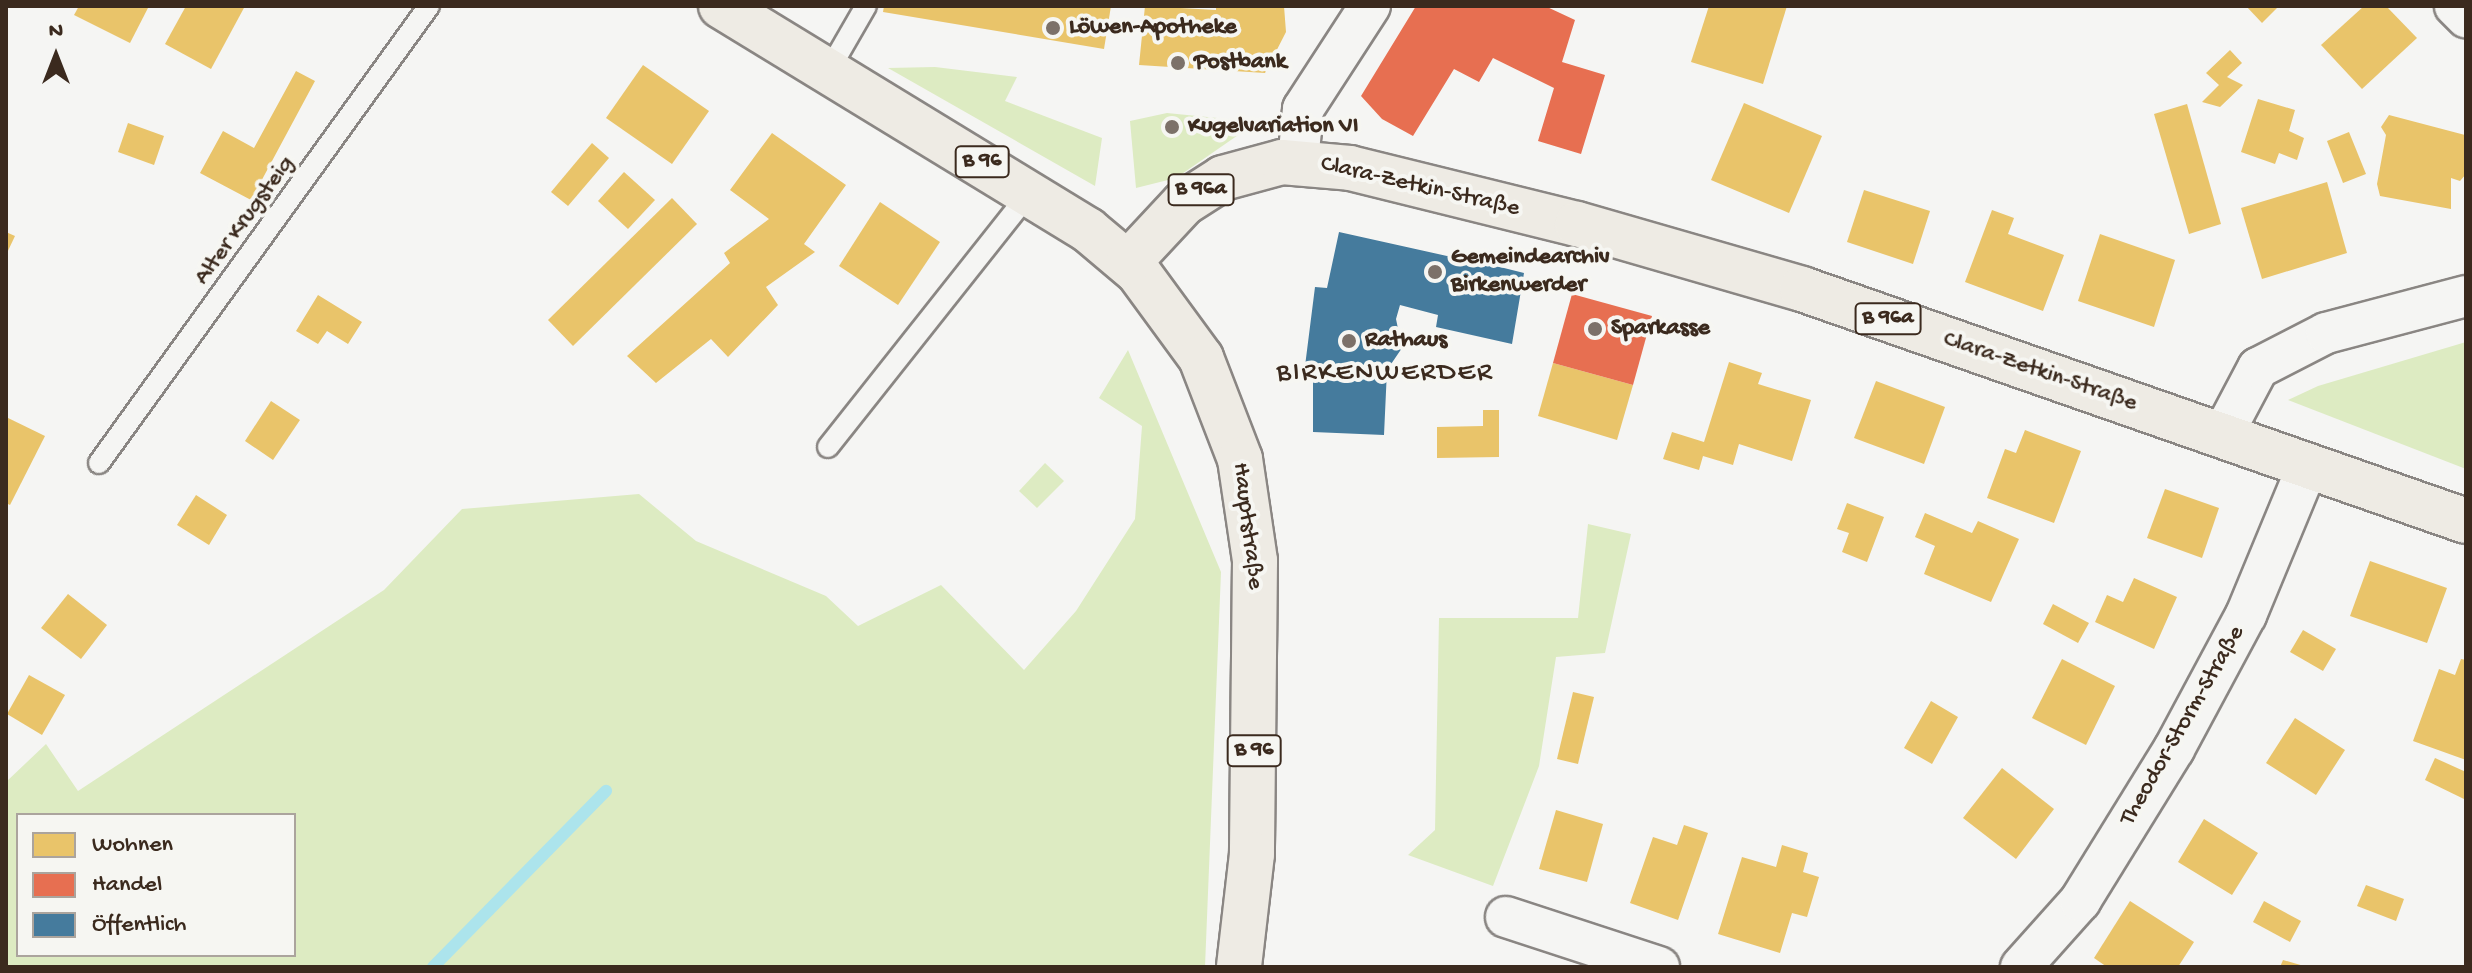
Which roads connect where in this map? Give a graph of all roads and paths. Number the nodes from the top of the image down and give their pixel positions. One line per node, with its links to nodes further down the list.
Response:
1 (429, 6): 14 (lane, Alter Krugsteig)
2 (721, 6): 7 (main road, Hauptstraße / B 96)
3 (866, 6): 7 (lane)
4 (1370, 6): 8 (street)
5 (2455, 6): 6 (street)
6 (2466, 17)
7 (829, 70): 9 (main road, Hauptstraße / B 96)
8 (1298, 162): 10 (main road, Clara-Zetkin-Straße / B 96a); 12 (main road, Clara-Zetkin-Straße / B 96a)
9 (1030, 192): 10 (main road, Hauptstraße / B 96); 13 (lane)
10 (1128, 263): 18 (main road, Hauptstraße / B 96)
11 (2466, 296): 12 (street)
12 (2222, 436): 15 (main road, Clara-Zetkin-Straße / B 96a)
13 (828, 447)
14 (99, 463)
15 (2308, 465): 16 (main road, Clara-Zetkin-Straße / B 96a); 20 (street, Theodor-Storm-Straße)
16 (2466, 521)
17 (1506, 917): 19 (street)
18 (1239, 967)
19 (1659, 967)
20 (2021, 967)

